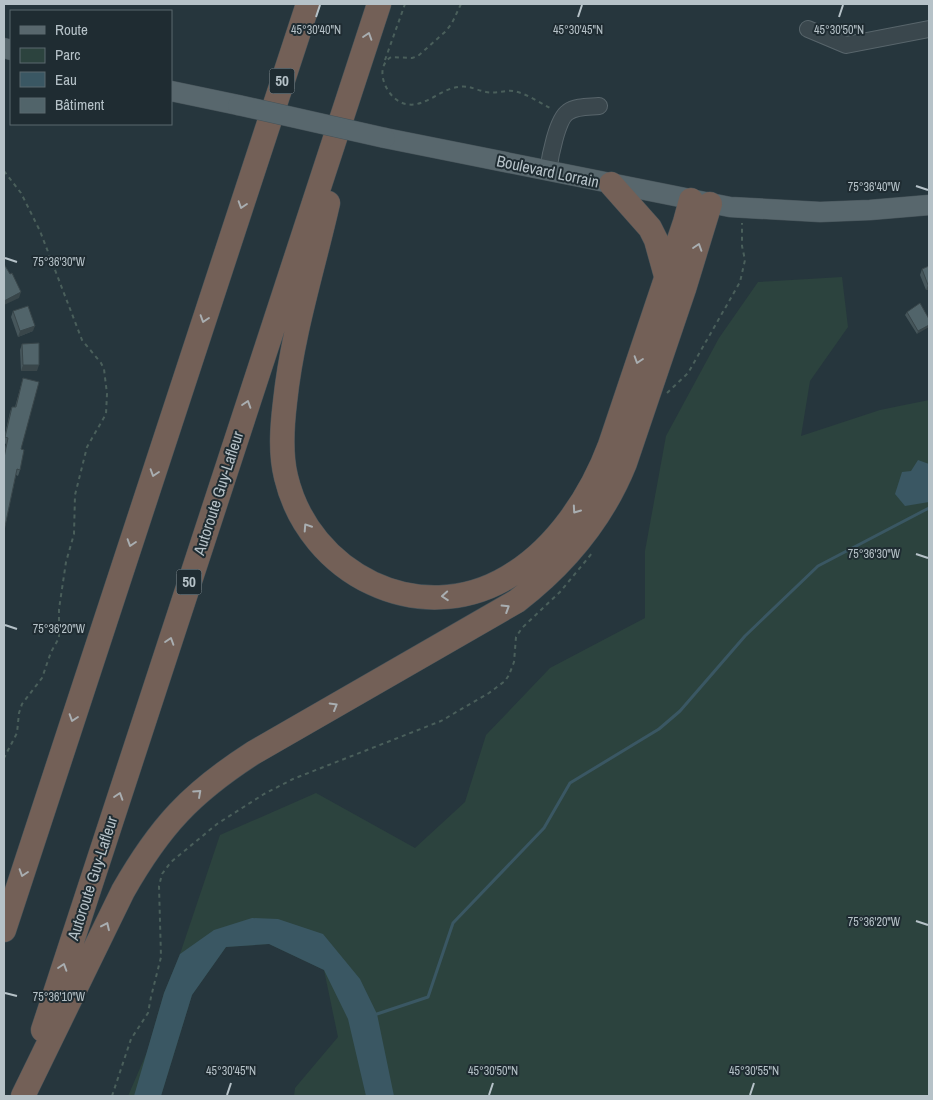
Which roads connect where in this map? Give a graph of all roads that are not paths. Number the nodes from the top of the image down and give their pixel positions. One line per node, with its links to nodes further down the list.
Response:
1 (290, 4): 9 (highway)
2 (308, 4): 9 (highway, 50)
3 (379, 4): 6 (highway, Autoroute Guy-Lafleur / 50, one-way to 3)
4 (808, 29): 5 (street)
5 (929, 29)
6 (358, 68): 14 (highway, one-way to 6); 16 (highway, Autoroute Guy-Lafleur / 50, one-way to 6)
7 (172, 91): 10 (main road, Boulevard Lorrain, bridge)
8 (599, 106): 10 (street)
9 (257, 158): 15 (highway, 50, one-way to 15)
10 (548, 171): 11 (main road, Boulevard Lorrain)
11 (611, 184): 12 (main road, Boulevard Lorrain); 14 (highway)
12 (701, 202): 13 (main road, Boulevard Lorrain); 14 (highway); 16 (highway, one-way to 12)
13 (929, 206)
14 (666, 276)
15 (4, 930)
16 (22, 1096)

